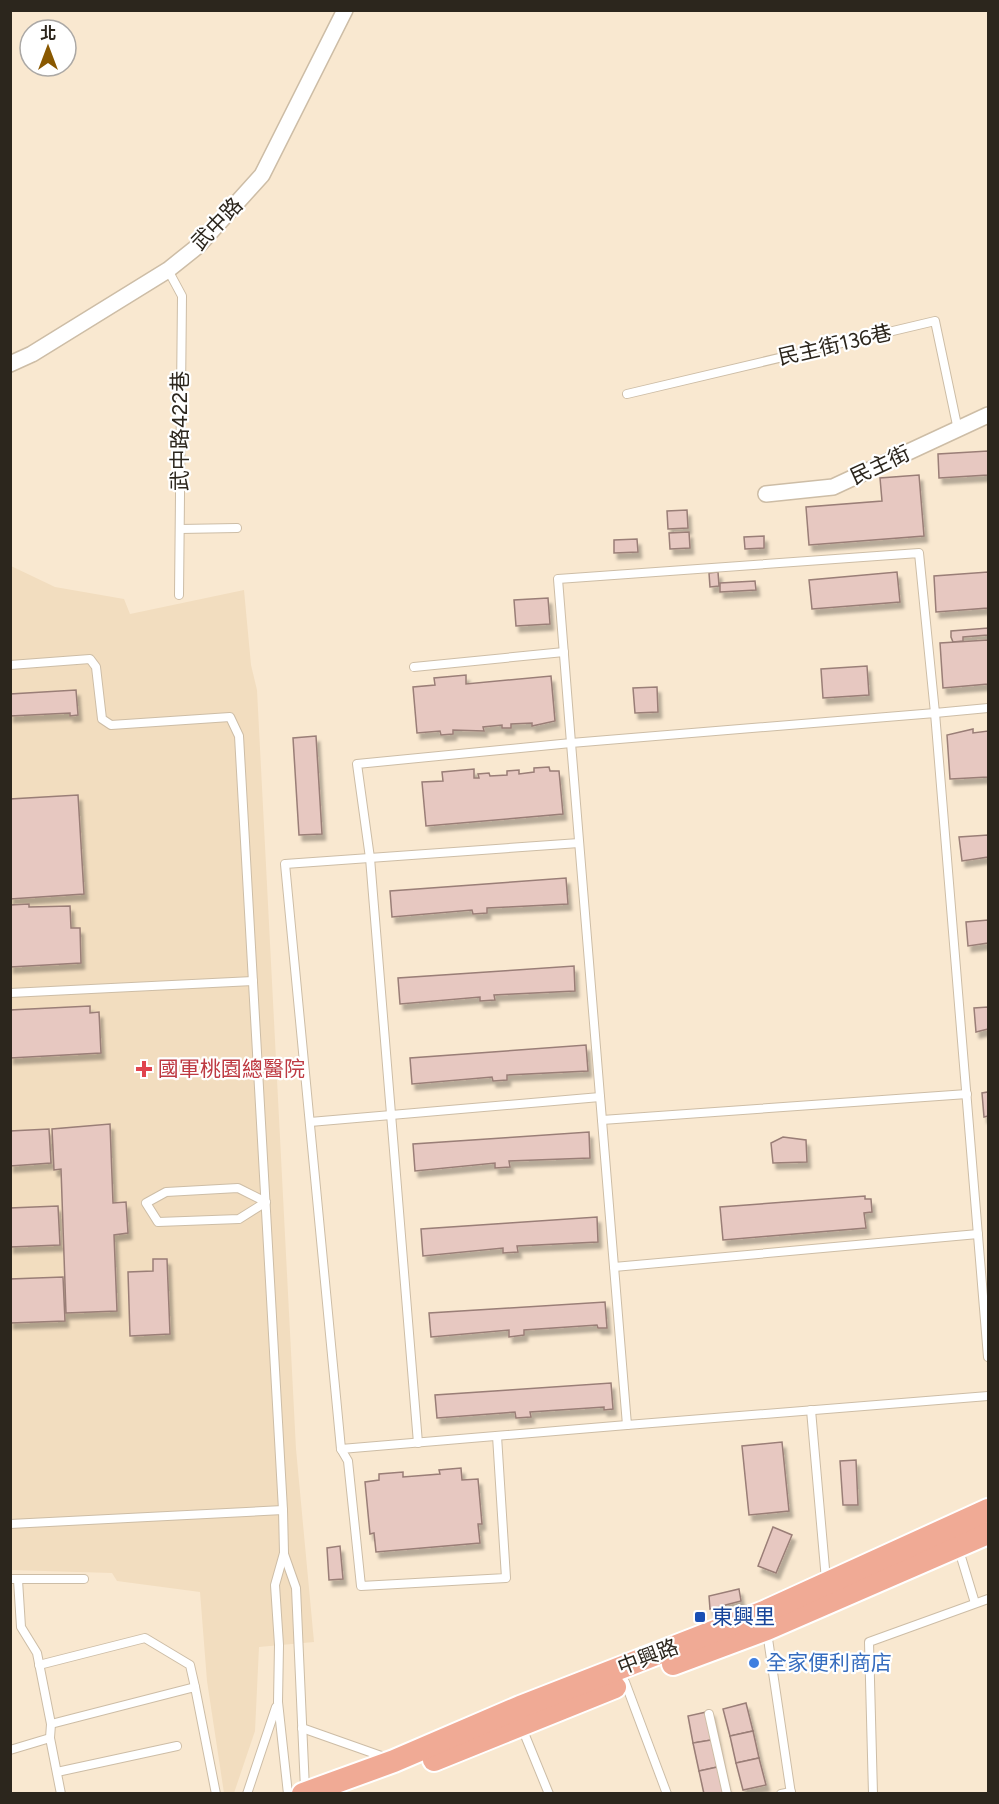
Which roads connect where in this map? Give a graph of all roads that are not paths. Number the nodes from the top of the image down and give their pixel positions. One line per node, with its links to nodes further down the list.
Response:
1 (345, 10): 2 (street, 武中路)
2 (168, 270): 3 (street, 武中路); 9 (lane, 武中路422巷)
3 (10, 364)
4 (627, 394): 6 (lane, 民主街136巷)
5 (988, 415): 6 (street, 民主街)
6 (958, 430): 7 (street, 民主街)
7 (766, 494)
8 (237, 528): 9 (lane)
9 (180, 529): 10 (lane, 武中路422巷)
10 (179, 595)
11 (564, 652): 13 (lane); 15 (lane); 16 (lane)
12 (10, 665): 19 (lane)
13 (414, 667)
14 (988, 708): 15 (lane)
15 (935, 713): 16 (lane); 21 (lane)
16 (571, 743): 17 (lane); 18 (lane)
17 (579, 843): 18 (lane); 22 (lane)
18 (370, 858): 23 (lane); 25 (lane)
19 (253, 981): 20 (lane); 26 (lane)
20 (10, 993)
21 (967, 1094): 24 (lane); 27 (lane)
22 (600, 1097): 23 (lane); 24 (lane)
23 (391, 1116): 25 (lane); 34 (lane)
24 (602, 1120): 28 (lane)
25 (310, 1122): 35 (lane)
26 (266, 1202): 26 (lane); 36 (lane)
27 (978, 1233): 28 (lane); 29 (lane)
28 (614, 1268): 32 (lane)
29 (988, 1357)
30 (988, 1396): 31 (lane)
31 (811, 1410): 32 (lane); 44 (lane)
32 (627, 1425): 33 (lane)
33 (497, 1436): 34 (lane); 35 (lane)
34 (418, 1443): 35 (lane)
35 (341, 1449)
36 (283, 1510): 38 (lane); 41 (lane)
37 (988, 1510): 40 (main road, 中興路)
38 (10, 1524)
39 (988, 1533): 40 (main road, 中興路)
40 (953, 1537): 44 (main road, 中興路); 46 (lane)
41 (284, 1553): 51 (lane); 55 (lane)
42 (84, 1579): 43 (lane)
43 (14, 1580): 48 (lane)
44 (827, 1594): 47 (main road, 中興路)
45 (988, 1599): 46 (lane)
46 (975, 1603): 71 (lane)
47 (766, 1620): 49 (main road, 中興路); 53 (main road, 中興路); 62 (lane)
48 (39, 1665): 50 (lane); 54 (lane)
49 (625, 1682): 53 (main road, 中興路); 68 (lane)
50 (195, 1687): 54 (lane); 64 (lane)
51 (278, 1702): 61 (lane); 65 (lane)
52 (709, 1714): 69 (lane)
53 (516, 1718): 59 (main road, 中興路); 66 (main road, 中興路); 67 (lane)
54 (51, 1724): 56 (lane)
55 (302, 1728): 59 (lane); 61 (lane)
56 (50, 1738): 58 (lane); 60 (lane)
57 (177, 1746): 60 (lane)
58 (10, 1750)
59 (394, 1761): 61 (main road, 中興路)
60 (57, 1772): 63 (lane)
61 (300, 1793)
62 (791, 1793): 70 (lane)
63 (61, 1794)
64 (216, 1794)
65 (247, 1794)
66 (346, 1794)
67 (549, 1794)
68 (667, 1794)
69 (727, 1794)
70 (781, 1794)
71 (873, 1794)

